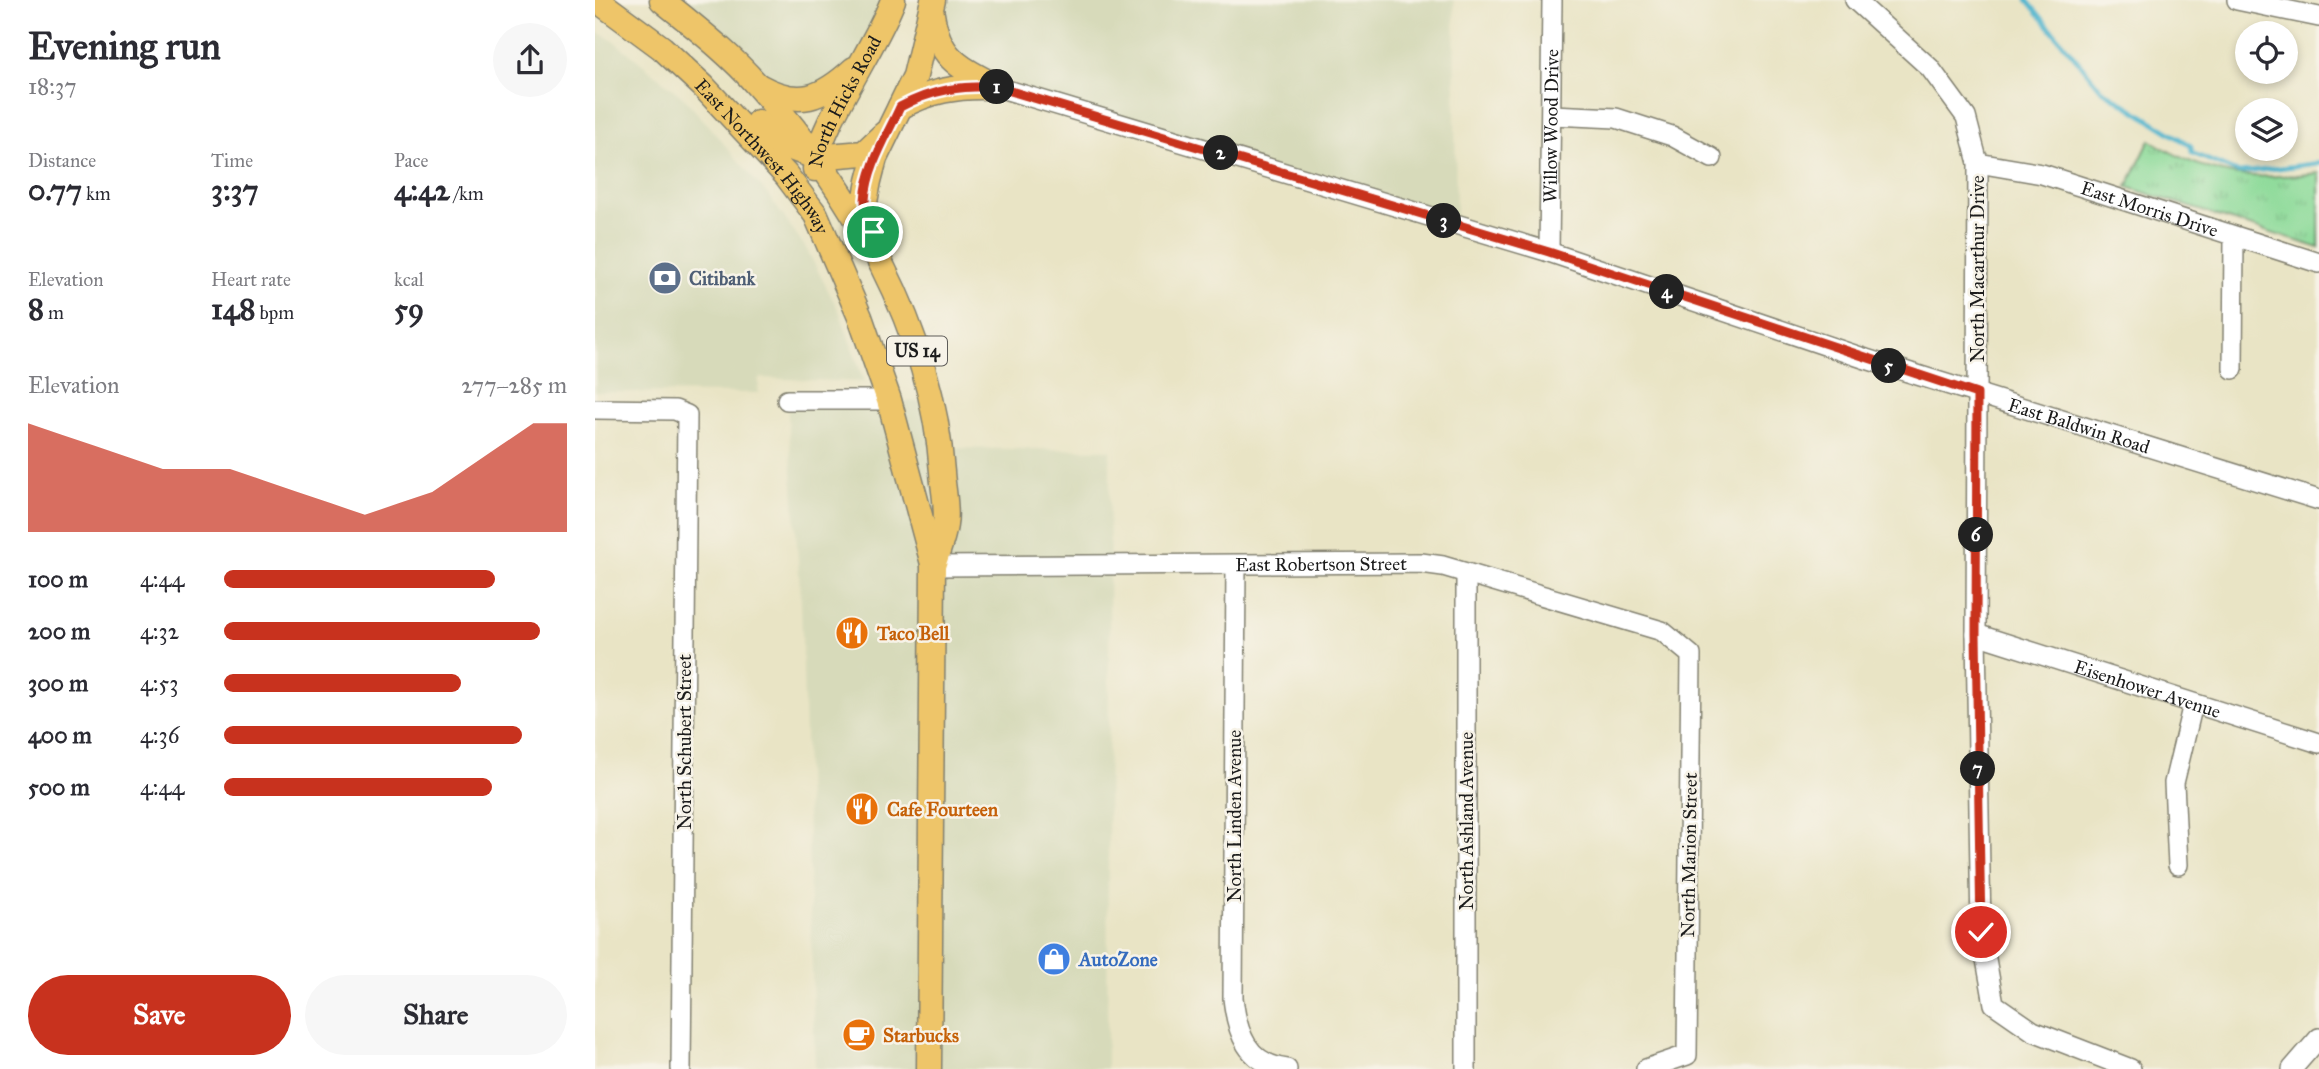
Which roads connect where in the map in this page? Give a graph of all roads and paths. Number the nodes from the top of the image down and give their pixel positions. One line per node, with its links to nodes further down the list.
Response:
1 (597, 0): 10 (main road, East Northwest Highway / US 14)
2 (662, 0): 11 (main road, East Northwest Highway / US 14)
3 (893, 0): 9 (main road, North Hicks Road)
4 (1552, 0): 13 (street, Willow Wood Drive)
5 (1855, 0): 17 (street, North Macarthur Drive)
6 (2237, 0): 8 (street)
7 (932, 6): 12 (main road); 14 (main road, North Hicks Road)
8 (2319, 18)
9 (867, 57): 11 (main road); 15 (main road, North Hicks Road)
10 (676, 61): 15 (main road); 18 (main road, East Northwest Highway / US 14)
11 (758, 86): 15 (main road, East Northwest Highway / US 14)
12 (997, 87): 14 (main road); 20 (street, East Baldwin Road)
13 (1552, 115): 16 (street); 20 (street, Willow Wood Drive)
14 (895, 118): 15 (main road, North Hicks Road); 22 (main road)
15 (815, 157): 18 (main road); 22 (main road, East Northwest Highway / US 14)
16 (1712, 158)
17 (1977, 163): 19 (street, East Morris Drive); 24 (street, North Macarthur Drive)
18 (816, 215): 26 (main road, East Northwest Highway / US 14)
19 (2234, 237): 21 (street, East Morris Drive); 23 (street)
20 (1549, 252): 24 (street, East Baldwin Road)
21 (2319, 263)
22 (889, 279): 30 (main road, East Northwest Highway / US 14)
23 (2233, 369)
24 (1977, 394): 28 (street, East Baldwin Road); 32 (street, North Macarthur Drive)
25 (787, 400): 26 (street)
26 (889, 400): 30 (main road, East Northwest Highway / US 14)
27 (595, 409): 38 (street, North Schubert Street)
28 (2319, 500)
29 (1236, 565): 30 (street, East Robertson Street); 31 (street, East Robertson Street); 40 (street, North Linden Avenue)
30 (933, 566): 39 (main road, US 14)
31 (1466, 573): 33 (street, East Robertson Street); 41 (street, North Ashland Avenue)
32 (1976, 634): 34 (street, Eisenhower Avenue); 43 (street, North Macarthur Drive)
33 (1691, 655): 42 (street, North Marion Street)
34 (2193, 704): 35 (street, Eisenhower Avenue); 36 (street)
35 (2319, 743)
36 (2178, 865)
37 (2319, 1038): 44 (street)
38 (681, 1069)
39 (929, 1069)
40 (1287, 1069)
41 (1466, 1069)
42 (1646, 1069)
43 (2131, 1069)
44 (2292, 1069)

